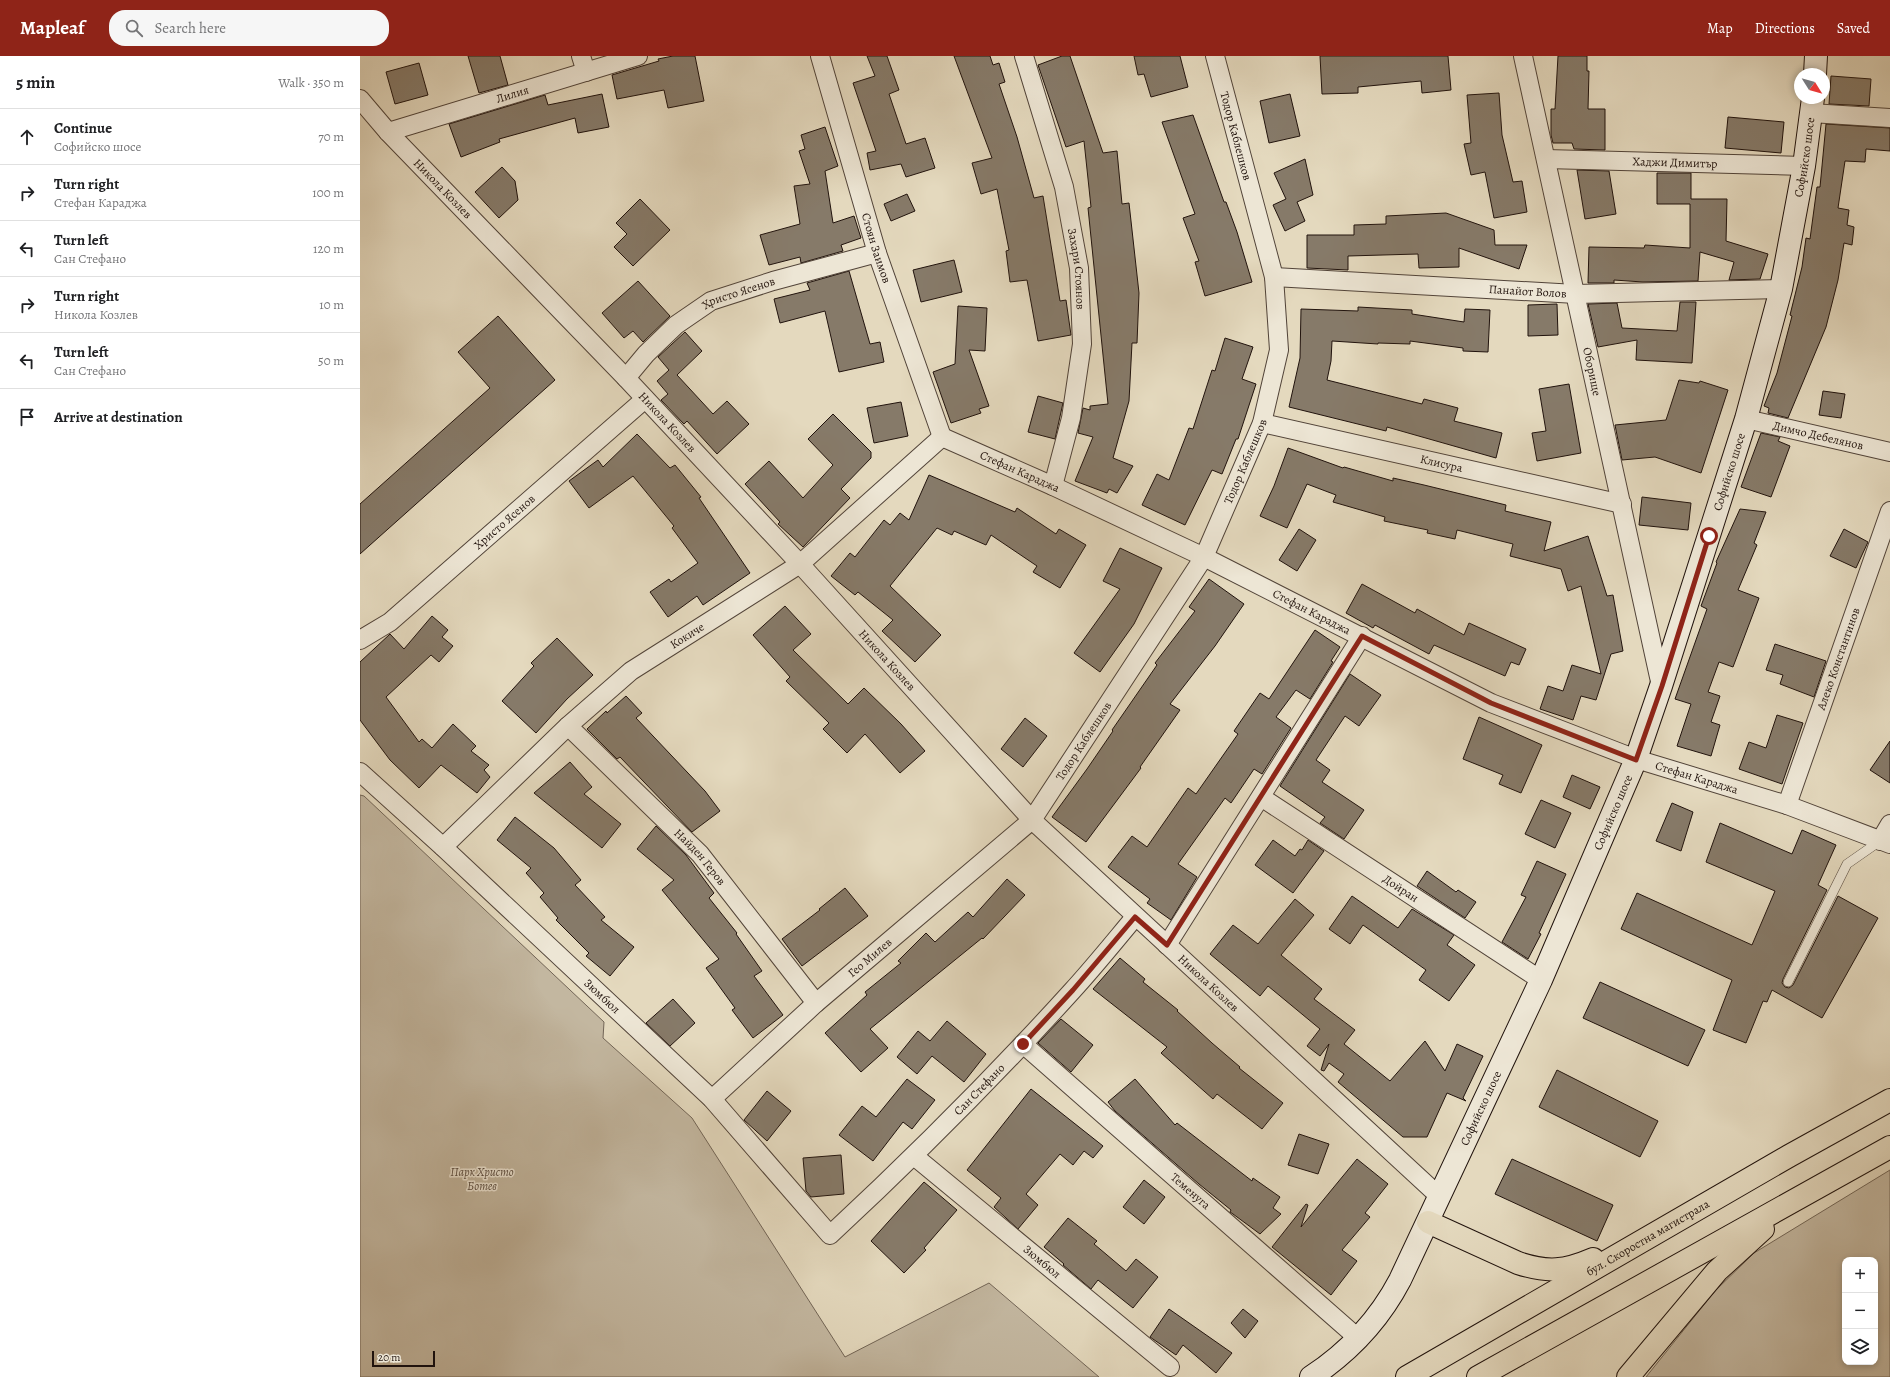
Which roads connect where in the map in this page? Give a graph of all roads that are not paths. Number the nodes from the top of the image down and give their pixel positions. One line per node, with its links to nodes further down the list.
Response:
1 (638, 56): 7 (street, Лилия)
2 (820, 56): 15 (street, Стоян Заимов)
3 (1024, 56): 25 (street, Захари Стоянов)
4 (1215, 56): 16 (street, Тодор Каблешков)
5 (1524, 56): 13 (street, Оборище)
6 (1816, 56): 8 (main road)
7 (584, 64): 12 (street, Лилия)
8 (1815, 68)
9 (360, 99): 12 (street, Никола Козлев)
10 (1812, 105): 11 (street); 14 (main road, Софийско шосе)
11 (1890, 118)
12 (388, 132): 19 (street, Никола Козлев)
13 (1546, 159): 14 (street, Хаджи Димитър); 18 (street, Оборище)
14 (1804, 166): 17 (main road, Софийско шосе)
15 (877, 253): 19 (street, Христо Ясенов); 23 (street, Стоян Заимов)
16 (1274, 277): 18 (street, Панайот Волов); 22 (street, Тодор Каблешков)
17 (1781, 289): 18 (street, Панайот Волов); 21 (main road, Софийско шосе)
18 (1576, 294): 26 (street, Оборище)
19 (626, 378): 20 (street, Никола Козлев)
20 (645, 399): 29 (street, Никола Козлев); 31 (street, Христо Ясенов)
21 (1746, 419): 24 (street, Димчо Дебелянов); 32 (main road, Софийско шосе)
22 (1262, 423): 26 (street, Клисура); 28 (street, Тодор Каблешков)
23 (942, 437): 25 (street, Стефан Караджа); 29 (street, Кокиче)
24 (1890, 452)
25 (1053, 486): 28 (street, Стефан Караджа)
26 (1622, 504): 32 (street, Оборище)
27 (1890, 511): 37 (street, Алеко Константинов)
28 (1204, 557): 30 (street, Стефан Караджа); 38 (street, Тодор Каблешков)
29 (800, 564): 33 (street, Кокиче); 38 (street, Никола Козлев)
30 (1362, 636): 34 (street, Стефан Караджа); 36 (street)
31 (360, 640)
32 (1662, 686): 34 (main road, Софийско шосе)
33 (568, 726): 41 (street, Кокиче); 46 (street, Найден Геров)
34 (1636, 760): 37 (street, Стефан Караджа); 44 (main road, Софийско шосе)
35 (360, 772): 41 (street, Зюмбюл)
36 (1261, 797): 43 (street); 44 (street, Дойран)
37 (1786, 805): 40 (street, Стефан Караджа)
38 (1032, 820): 42 (street, Никола Козлев); 46 (street, Гео Милев)
39 (1890, 824): 40 (street)
40 (1885, 842): 45 (lane)
41 (443, 847): 48 (street, Зюмбюл)
42 (1135, 917): 43 (street, Никола Козлев); 47 (street, Сан Стефано)
43 (1167, 945): 52 (street, Никола Козлев)
44 (1541, 980): 52 (main road, Софийско шосе)
45 (1788, 982)
46 (816, 1004): 48 (street, Гео Милев)
47 (1023, 1044): 51 (street, Сан Стефано); 57 (street, Теменуга)
48 (712, 1099): 56 (street, Зюмбюл)
49 (1890, 1100): 55 (highway, бул. Скоростна магистрала)
50 (1890, 1147): 53 (highway)
51 (914, 1156): 56 (street, Сан Стефано); 58 (street, Зюмбюл)
52 (1440, 1197): 54 (main road, Софийско шосе)
53 (1793, 1202): 61 (highway); 62 (highway)
54 (1428, 1222): 55 (highway); 57 (main road, Софийско шосе)
55 (1663, 1230): 60 (highway, бул. Скоростна магистрала)
56 (830, 1235)
57 (1359, 1338): 59 (main road, Софийско шосе)
58 (1170, 1367)
59 (1311, 1377)
60 (1407, 1377)
61 (1478, 1377)
62 (1628, 1377)

